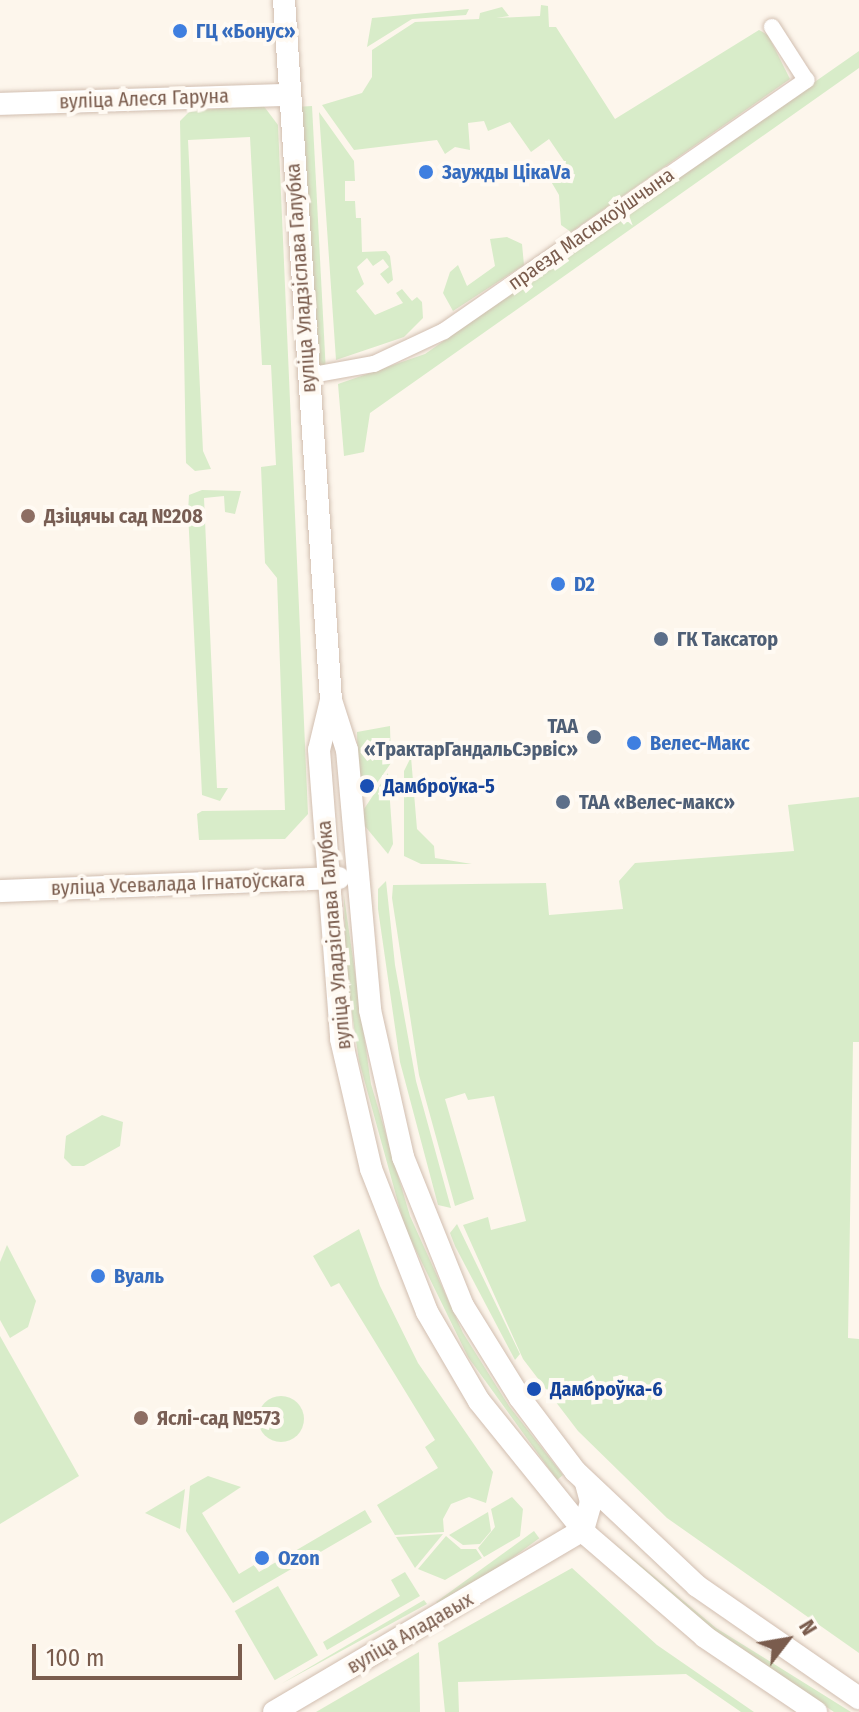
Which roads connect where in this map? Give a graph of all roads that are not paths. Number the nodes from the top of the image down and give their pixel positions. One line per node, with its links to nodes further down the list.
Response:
1 (284, 0): 3 (main road, вуліца Уладзіслава Галубка)
2 (772, 27): 5 (street, праезд Масюкоўшчына)
3 (288, 95): 4 (main road, вуліца Алеся Гаруна); 5 (main road, вуліца Уладзіслава Галубка)
4 (0, 104)
5 (307, 376): 6 (main road, вуліца Уладзіслава Галубка)
6 (331, 700): 7 (main road, вуліца Уладзіслава Галубка); 8 (main road, вуліца Уладзіслава Галубка)
7 (356, 876): 8 (main road, вуліца Усевалада Ігнатоўскага); 10 (main road, вуліца Уладзіслава Галубка)
8 (326, 879): 9 (main road, вуліца Усевалада Ігнатоўскага); 11 (main road, вуліца Уладзіслава Галубка)
9 (0, 891)
10 (585, 1482): 12 (main road, вуліца Уладзіслава Галубка); 13 (main road)
11 (557, 1501): 13 (main road, вуліца Уладзіслава Галубка); 14 (main road)
12 (623, 1521): 13 (main road); 15 (main road, вуліца Уладзіслава Галубка)
13 (583, 1525): 14 (main road, вуліца Аладавых); 17 (main road, вуліца Уладзіслава Галубка)
14 (552, 1547): 16 (main road, вуліца Аладавых)
15 (859, 1698)
16 (274, 1712)
17 (816, 1712)

